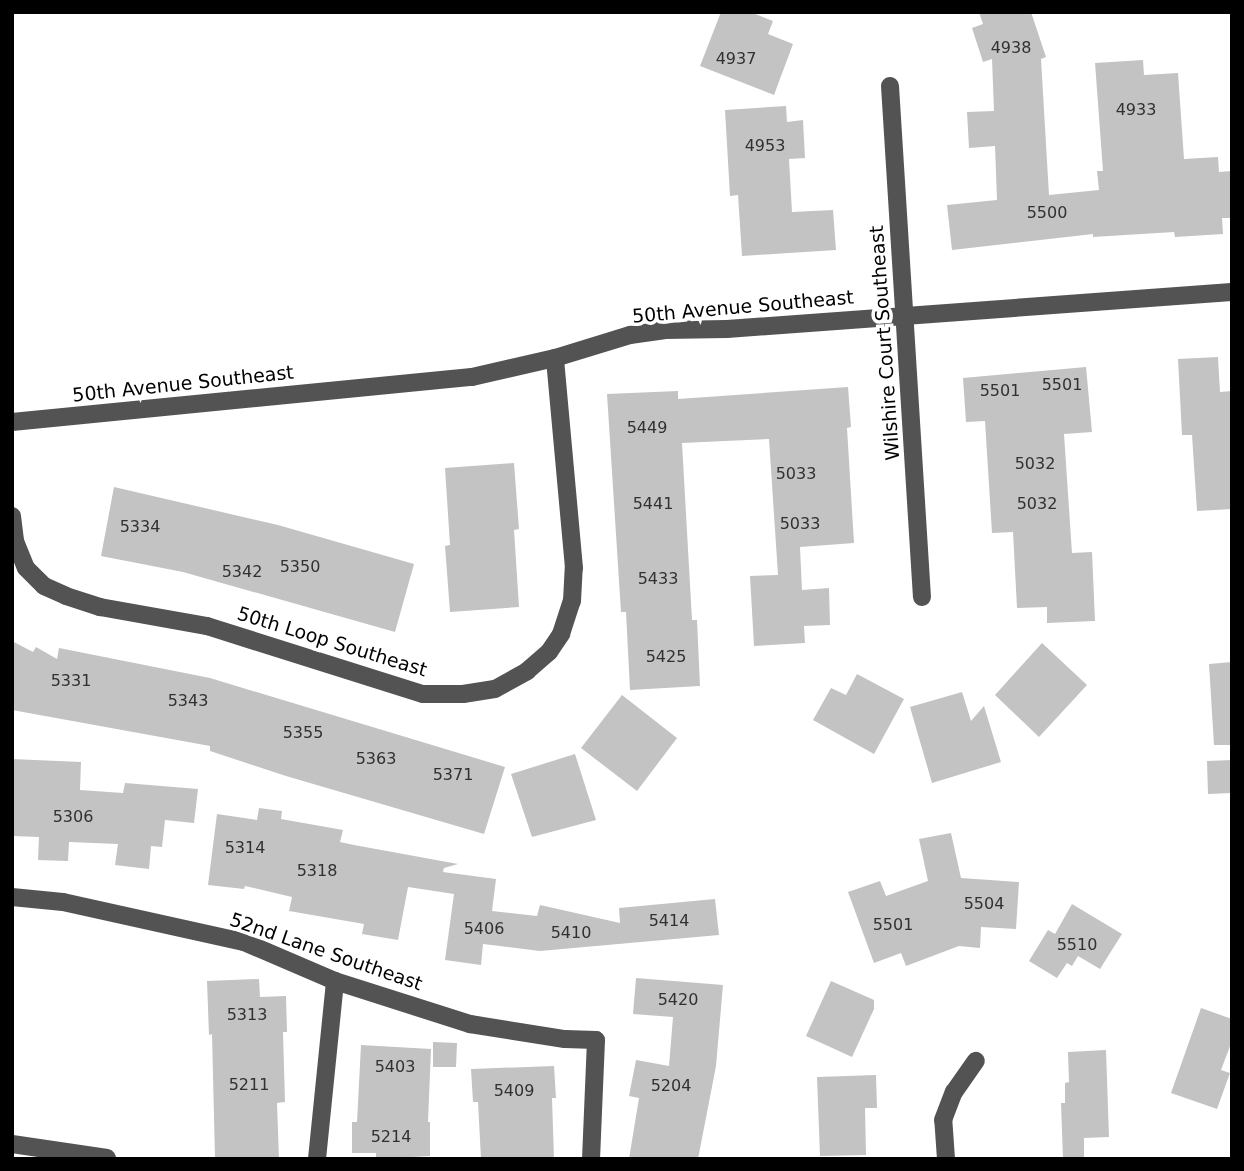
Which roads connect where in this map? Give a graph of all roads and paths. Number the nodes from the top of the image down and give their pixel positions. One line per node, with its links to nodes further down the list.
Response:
1 (890, 86): 3 (street, Wilshire Court Southeast)
2 (1232, 292): 3 (street, 50th Avenue Southeast)
3 (904, 315): 4 (street, 50th Avenue Southeast); 7 (street, Wilshire Court Southeast)
4 (555, 358): 5 (street, 50th Avenue Southeast); 6 (street, 50th Loop Southeast)
5 (12, 422)
6 (12, 516)
7 (922, 597)
8 (12, 897): 9 (street, 52nd Lane Southeast)
9 (335, 981): 12 (street, 52nd Lane Southeast); 14 (street)
10 (976, 1060): 15 (street)
11 (12, 1144): 13 (street)
12 (592, 1157)
13 (107, 1158)
14 (317, 1159)
15 (946, 1159)

